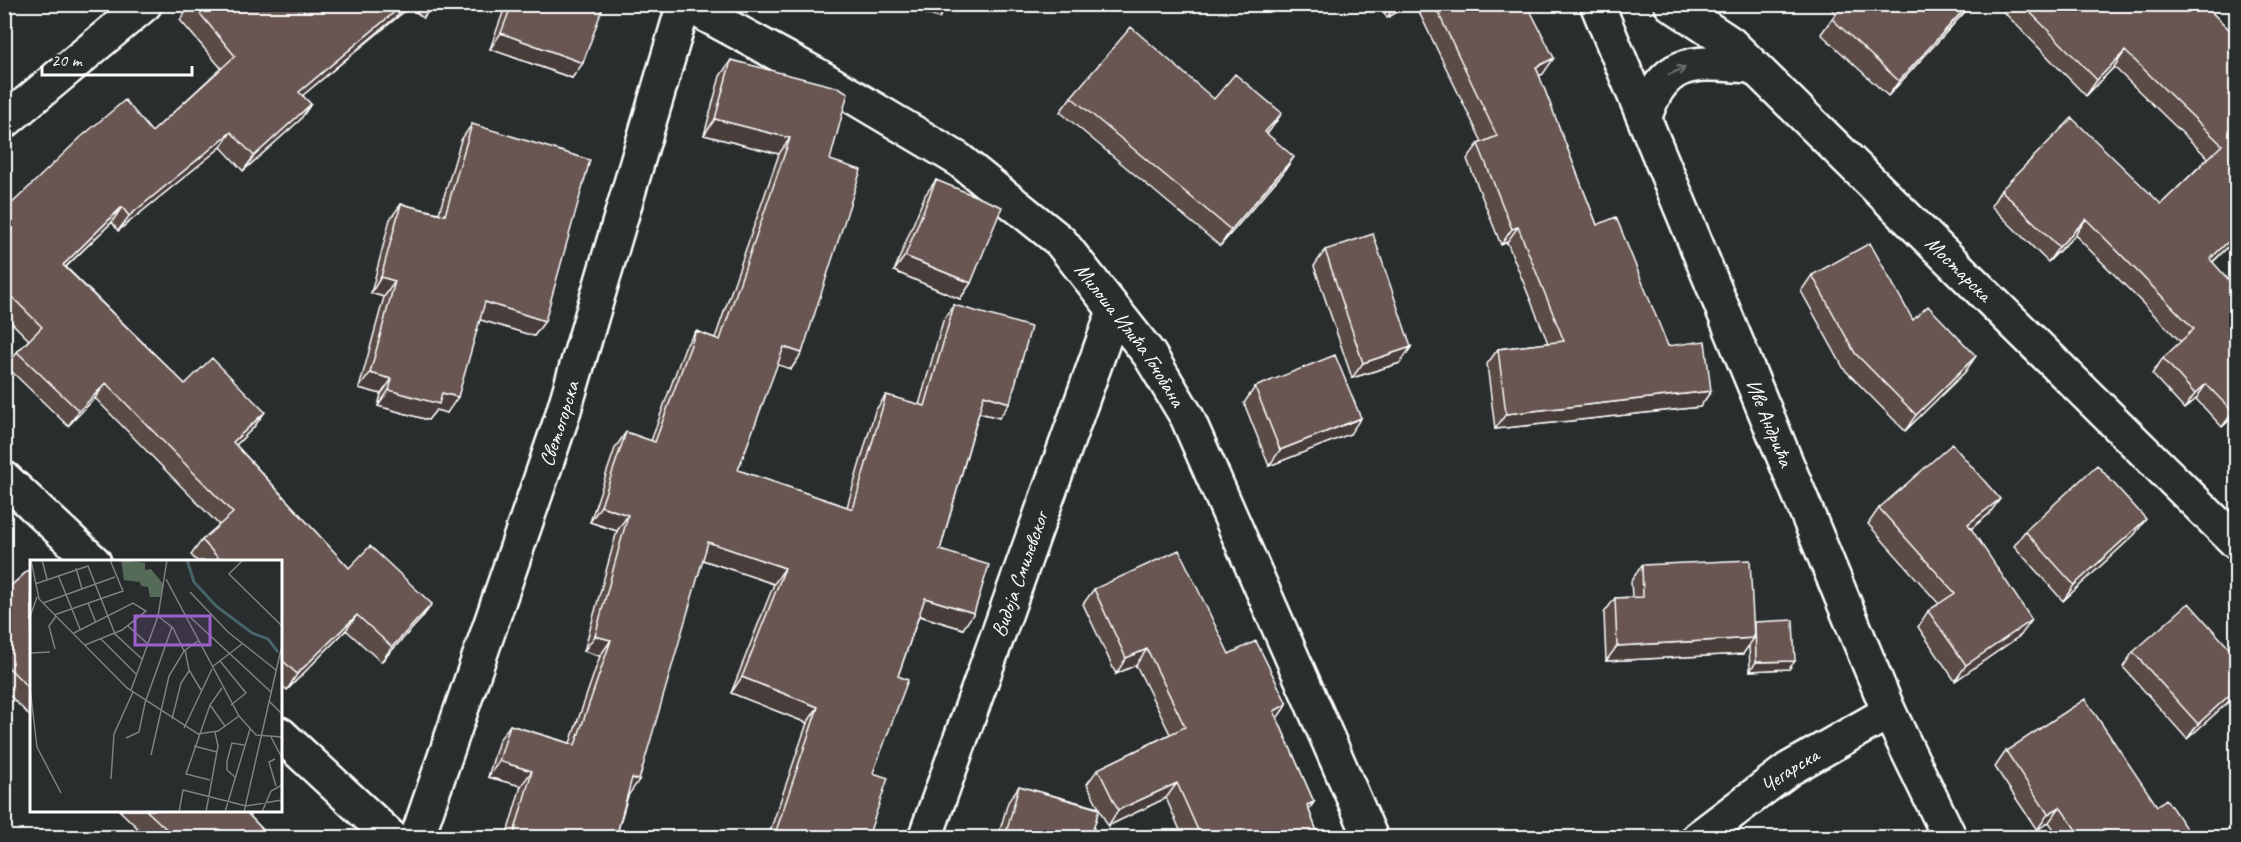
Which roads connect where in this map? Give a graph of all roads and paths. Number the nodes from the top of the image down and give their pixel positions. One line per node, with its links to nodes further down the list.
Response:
1 (145, 4): 7 (street)
2 (685, 4): 8 (street, Милоша Илића Гочобана); 15 (street, Светогорска)
3 (1597, 4): 6 (street, Иве Андрића)
4 (1671, 4): 5 (street, Мостарска)
5 (1752, 66): 6 (street, one-way to 5); 10 (street, Мостарска)
6 (1645, 117): 12 (street, Иве Андрића)
7 (4, 122)
8 (1114, 311): 16 (street, Видоја Смилевског); 17 (street, Милоша Илића Гочобана)
9 (4, 478): 11 (street)
10 (2236, 542)
11 (93, 560)
12 (1889, 712): 18 (street, Чегарска); 19 (street, Иве Андрића)
13 (282, 736): 14 (street)
14 (392, 837)
15 (417, 837)
16 (924, 837)
17 (1371, 837)
18 (1698, 837)
19 (1950, 837)

